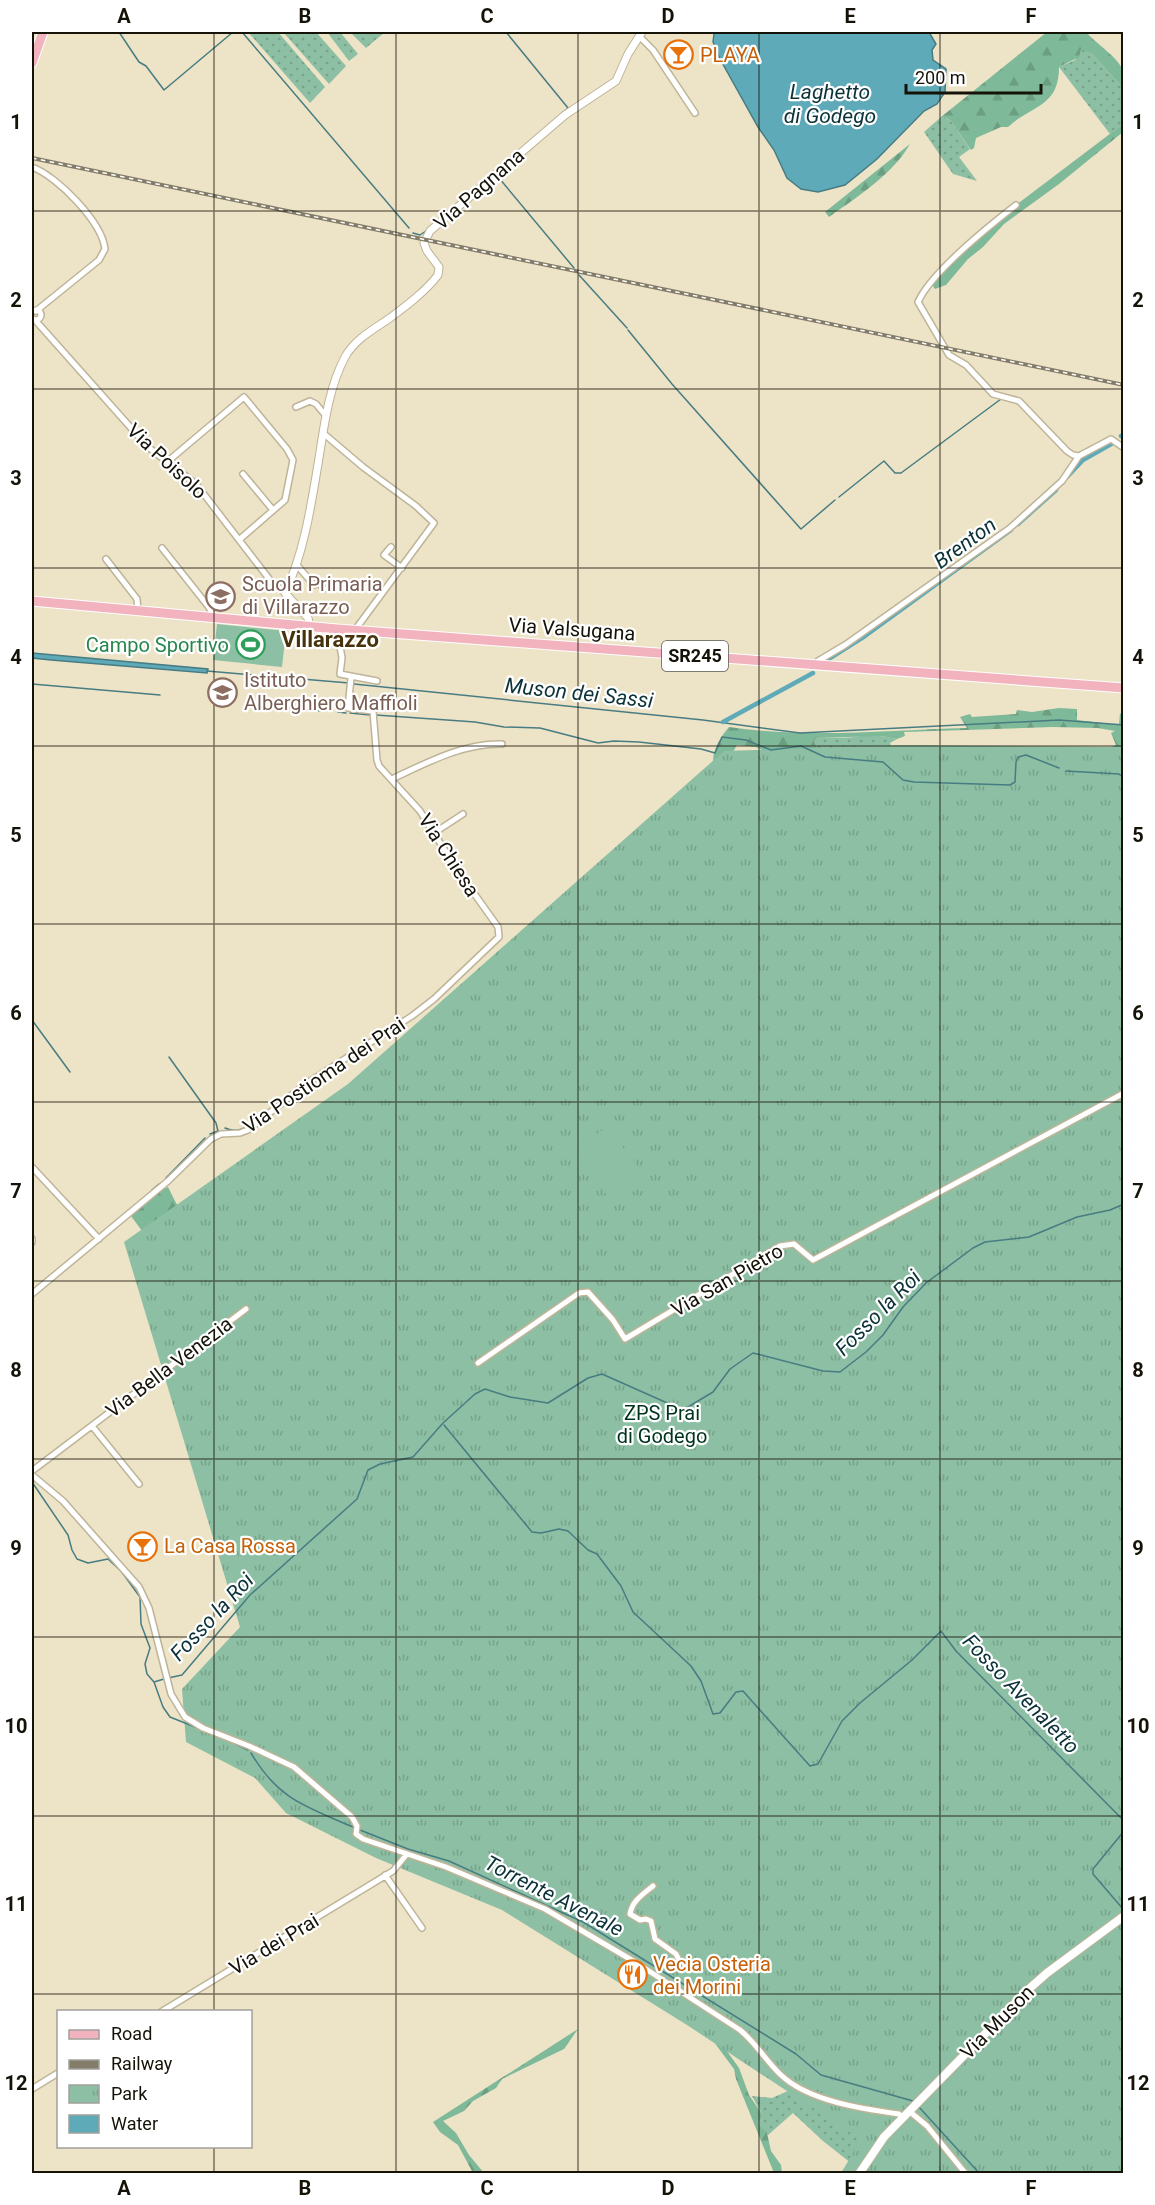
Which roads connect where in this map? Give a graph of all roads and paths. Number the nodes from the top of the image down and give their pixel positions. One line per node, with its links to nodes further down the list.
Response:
1 (44, 32): 3 (main road)
2 (641, 34): 4 (street); 9 (street, Via Pagnana)
3 (32, 63)
4 (695, 113)
5 (32, 167): 7 (street)
6 (1016, 205): 12 (street)
7 (35, 316): 13 (street, Via Poisolo)
8 (296, 407): 9 (street)
9 (326, 416): 10 (street, Via Pagnana)
10 (323, 433): 20 (street, Via Pagnana); 21 (street)
11 (1124, 448): 12 (street)
12 (1078, 459): 30 (street)
13 (167, 462): 15 (street); 16 (street, Via Poisolo)
14 (243, 474): 15 (street)
15 (273, 510): 16 (street)
16 (240, 538): 23 (street, Via Poisolo)
17 (391, 547): 21 (street)
18 (162, 548): 26 (street)
19 (106, 560): 25 (street)
20 (296, 564): 22 (street); 23 (street, Via Pagnana)
21 (402, 568): 29 (street)
22 (324, 589)
23 (285, 592): 27 (street, Via Poisolo)
24 (32, 601): 25 (main road, Via Valsugana / SR245)
25 (138, 611): 26 (main road, Via Valsugana / SR245)
26 (210, 617): 27 (main road, Via Valsugana / SR245)
27 (310, 626): 28 (main road, Via Valsugana / SR245)
28 (337, 629): 29 (main road, Via Valsugana / SR245); 32 (street, Via Chiesa)
29 (355, 630): 30 (main road, Via Valsugana / SR245)
30 (817, 665): 33 (main road, Via Valsugana / SR245)
31 (376, 681): 32 (street)
32 (351, 683): 35 (street, Via Chiesa)
33 (1124, 688)
34 (502, 744): 35 (street)
35 (392, 779): 37 (street, Via Chiesa)
36 (463, 814): 37 (street)
37 (434, 833): 38 (street, Via Chiesa)
38 (500, 934): 41 (street, Via Postioma dei Prai)
39 (1124, 1093): 44 (street, Via San Pietro)
40 (32, 1167): 41 (street)
41 (99, 1239): 42 (street, Via Postioma dei Prai)
42 (32, 1294)
43 (246, 1309): 45 (street, Via Bella Venezia)
44 (478, 1363)
45 (92, 1426): 46 (street, Via Bella Venezia); 47 (street, Via Bella Venezia)
46 (32, 1473): 48 (street, Via Bella Venezia)
47 (139, 1484)
48 (407, 1854): 49 (street, Via dei Prai); 57 (street, Via Bella Venezia)
49 (385, 1875): 52 (street); 54 (street, Via dei Prai)
50 (653, 1886): 53 (street)
51 (1124, 1916): 57 (main road, Via Muson)
52 (422, 1929)
53 (678, 1958)
54 (165, 2010)
55 (57, 2074): 56 (street)
56 (32, 2089)
57 (906, 2114): 58 (main road, Via Muson); 59 (street)
58 (859, 2174)
59 (966, 2174)

